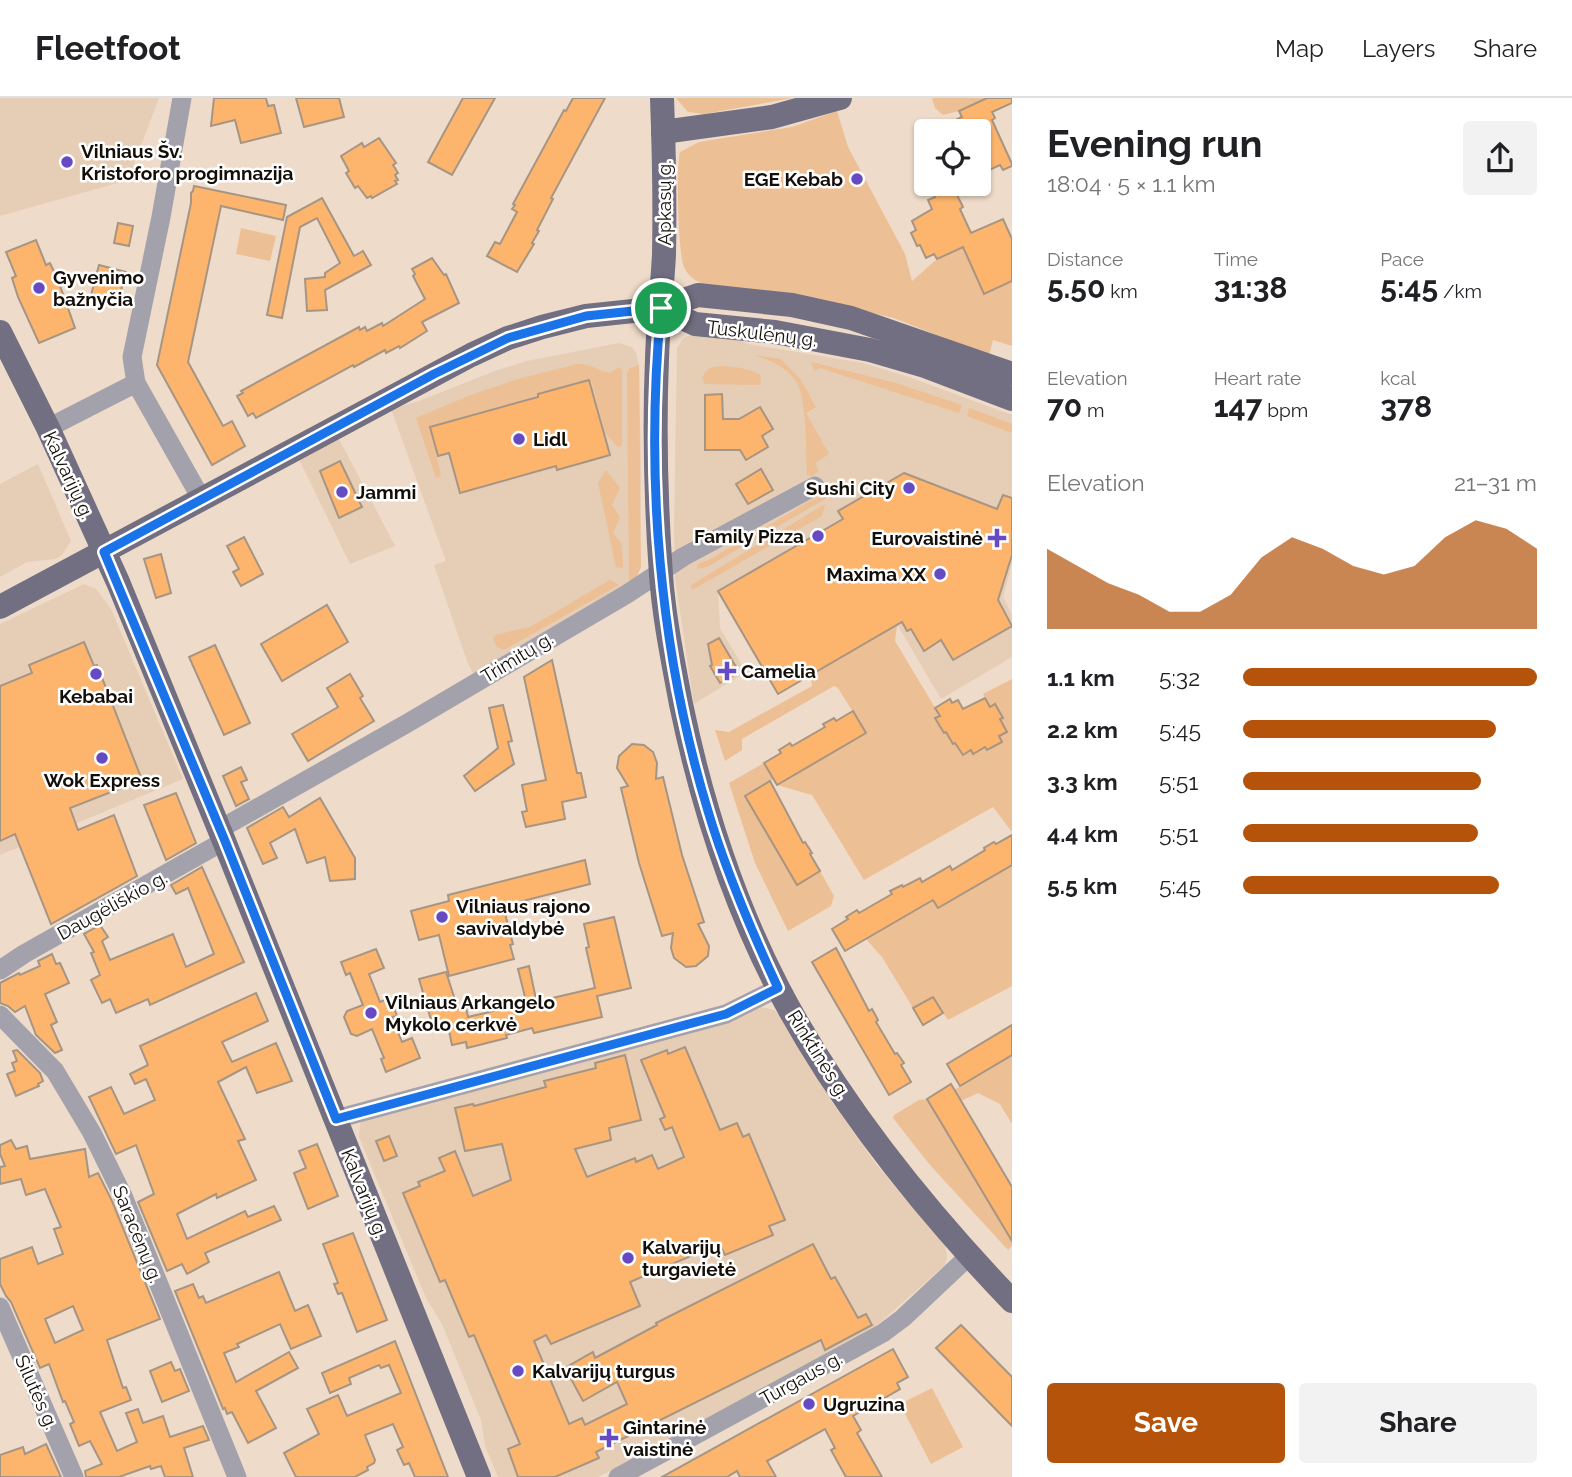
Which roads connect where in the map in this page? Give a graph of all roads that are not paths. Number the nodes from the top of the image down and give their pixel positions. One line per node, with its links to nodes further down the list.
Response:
1 (182, 98): 8 (street)
2 (662, 98): 4 (main road, Apkasų g.)
3 (840, 98): 4 (main road)
4 (663, 132): 5 (main road, Apkasų g.)
5 (661, 308): 7 (main road, Tuskulėnų g.); 9 (main road, Tuskulėnų g.); 12 (main road); 14 (main road, Rinktinės g.)
6 (0, 332): 10 (main road, Kalvarijų g.)
7 (1012, 374)
8 (136, 383): 10 (street); 12 (street)
9 (1012, 399)
10 (48, 428): 13 (main road, Kalvarijų g.)
11 (815, 486): 14 (street, Trimitų g.)
12 (202, 500): 13 (main road)
13 (104, 552): 15 (main road); 16 (main road, Kalvarijų g.)
14 (660, 572): 16 (street, Trimitų g.); 18 (main road, Rinktinės g.)
15 (0, 607)
16 (222, 835): 17 (street, Daugėliškio g.); 20 (main road, Kalvarijų g.)
17 (0, 970)
18 (778, 988): 20 (street); 21 (main road, Rinktinės g.)
19 (0, 1015): 25 (street, Saracėnų g.)
20 (336, 1119): 26 (main road, Kalvarijų g.)
21 (969, 1256): 22 (main road, Rinktinės g.); 27 (street, Turgaus g.)
22 (1012, 1301)
23 (0, 1307): 24 (street, Šilutės g.)
24 (74, 1477)
25 (237, 1477)
26 (479, 1477)
27 (618, 1477)

